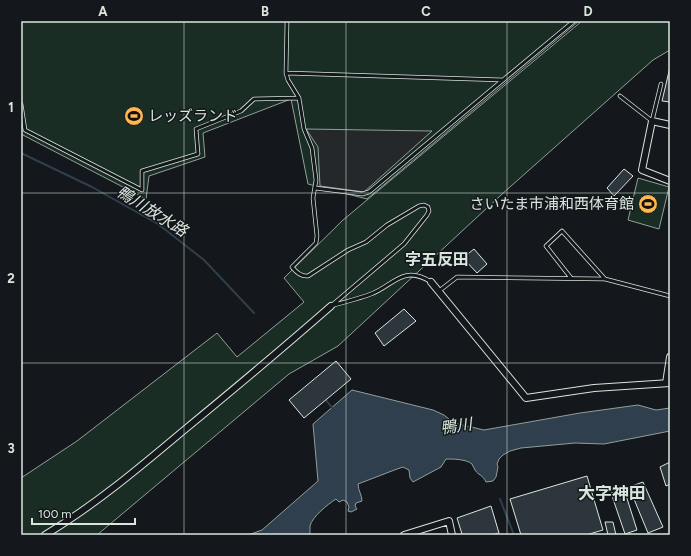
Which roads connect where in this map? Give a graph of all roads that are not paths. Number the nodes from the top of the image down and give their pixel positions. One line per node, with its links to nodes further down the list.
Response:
1 (287, 21): 3 (lane)
2 (574, 21): 4 (lane)
3 (286, 73): 4 (lane); 7 (lane)
4 (503, 80): 12 (lane)
5 (661, 84): 9 (lane)
6 (620, 96): 9 (lane)
7 (300, 98): 8 (lane); 12 (lane)
8 (21, 104)
9 (652, 121): 10 (street); 11 (street)
10 (670, 125)
11 (670, 181)
12 (315, 188): 18 (lane)
13 (571, 278): 14 (lane); 14 (lane); 16 (lane)
14 (605, 278): 17 (lane)
15 (431, 282): 16 (street); 18 (lane)
16 (438, 291): 20 (street)
17 (670, 296)
18 (332, 306): 21 (street)
19 (670, 357): 20 (street)
20 (668, 383)
21 (45, 535)
22 (404, 535): 23 (street)
23 (452, 535)

